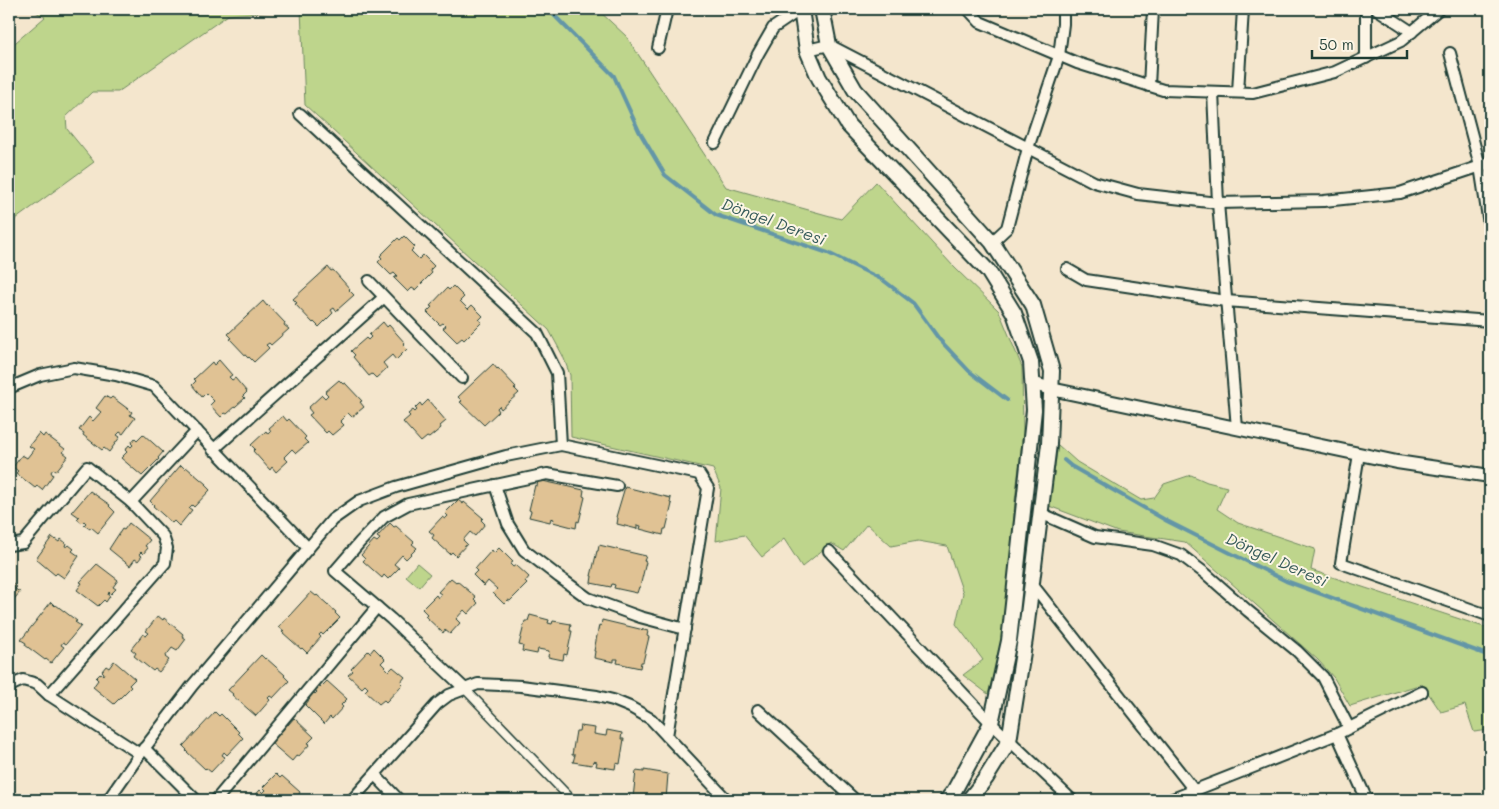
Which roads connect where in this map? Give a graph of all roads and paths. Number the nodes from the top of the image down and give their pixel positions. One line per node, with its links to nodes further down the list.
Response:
1 (667, 9): 13 (street)
2 (801, 9): 14 (main road); 22 (street)
3 (822, 9): 12 (main road)
4 (968, 9): 16 (street)
5 (1063, 9): 16 (street)
6 (1153, 9): 18 (street)
7 (1243, 9): 20 (street)
8 (1366, 9): 17 (street)
9 (1377, 9): 11 (street)
10 (1439, 9): 11 (street)
11 (1412, 32): 17 (street)
12 (829, 45): 14 (street); 23 (street); 27 (main road)
13 (658, 48)
14 (807, 50): 34 (main road)
15 (1450, 54): 24 (street)
16 (1060, 56): 18 (street); 23 (street)
17 (1366, 58): 20 (street)
18 (1150, 86): 19 (street)
19 (1214, 92): 20 (street); 25 (street)
20 (1238, 92)
21 (300, 114): 39 (street)
22 (715, 143)
23 (1028, 148): 25 (street); 27 (street)
24 (1485, 164): 25 (street); 26 (street)
25 (1218, 202): 31 (street)
26 (1490, 230)
27 (992, 242): 36 (main road)
28 (1067, 270): 31 (street)
29 (369, 281): 30 (street)
30 (383, 298): 33 (street); 40 (street)
31 (1226, 301): 32 (street); 37 (street)
32 (1490, 321)
33 (462, 378)
34 (1032, 382): 36 (street); 59 (main road)
35 (9, 388): 38 (street)
36 (1051, 389): 37 (street); 46 (main road)
37 (1237, 428): 41 (street)
38 (197, 431): 40 (street); 45 (street)
39 (561, 445): 48 (street); 53 (street)
40 (213, 450): 48 (street)
41 (1360, 454): 42 (street); 52 (street)
42 (1490, 476)
43 (495, 485): 44 (street); 51 (street); 53 (street)
44 (616, 486)
45 (131, 502): 47 (street); 57 (street)
46 (1040, 513): 50 (main road); 60 (street)
47 (9, 545)
48 (308, 548): 64 (street)
49 (830, 551): 59 (street)
50 (1032, 584): 63 (main road); 66 (street)
51 (377, 607): 54 (street); 69 (street)
52 (1490, 616)
53 (685, 629): 62 (street)
54 (464, 688): 62 (street); 65 (street); 72 (street)
55 (9, 689): 57 (street)
56 (1422, 692): 60 (street)
57 (49, 695): 64 (street)
58 (758, 710): 74 (street)
59 (992, 723): 63 (street); 75 (main road)
60 (1350, 728): 61 (street)
61 (1337, 734): 66 (street); 79 (street)
62 (667, 736): 73 (street)
63 (1009, 741): 76 (main road); 77 (street)
64 (142, 751): 67 (street); 68 (street)
65 (375, 774): 70 (street); 71 (street)
66 (1194, 790): 78 (street)
67 (108, 800)
68 (196, 800)
69 (216, 800)
70 (352, 800)
71 (399, 800)
72 (572, 800)
73 (726, 800)
74 (855, 800)
75 (948, 800)
76 (969, 800)
77 (1072, 800)
78 (1170, 800)
79 (1367, 800)

